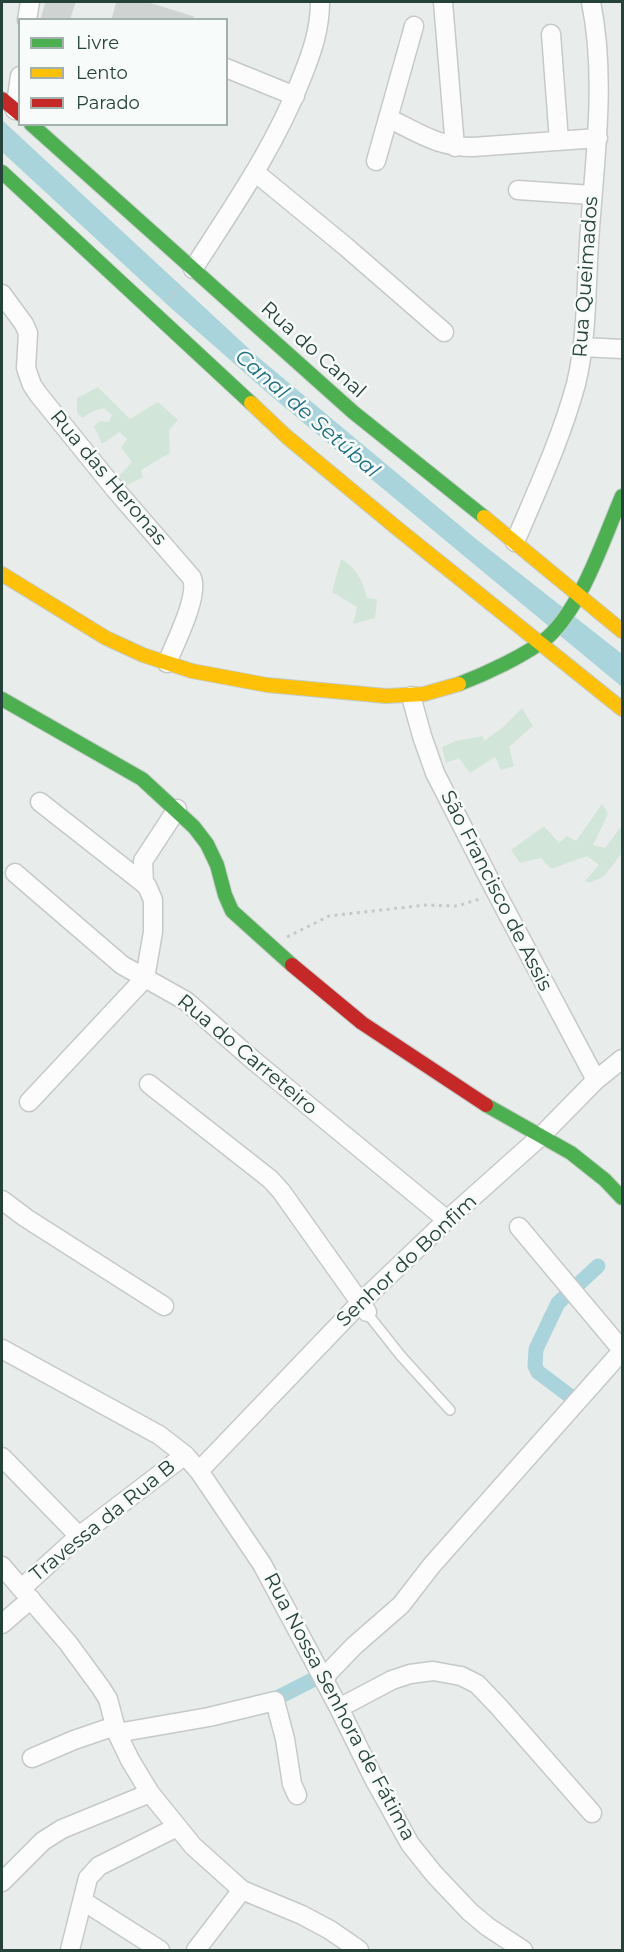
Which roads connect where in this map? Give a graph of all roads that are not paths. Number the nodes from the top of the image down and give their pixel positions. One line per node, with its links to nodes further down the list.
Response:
1 (30, 2): 5 (street)
2 (320, 2): 10 (street)
3 (443, 2): 16 (street)
4 (591, 2): 14 (street, Rua Queimados)
5 (27, 18)
6 (414, 26): 12 (street)
7 (551, 34): 15 (street)
8 (228, 69): 10 (street)
9 (18, 84): 11 (street)
10 (295, 96): 19 (street)
11 (12, 108)
12 (388, 118): 16 (street); 17 (street)
13 (33, 126): 22 (street, Rua do Canal)
14 (598, 138): 15 (street); 21 (street, Rua Queimados)
15 (559, 141): 16 (street)
16 (455, 147)
17 (376, 161)
18 (2, 172): 32 (street)
19 (256, 173): 22 (street); 24 (street)
20 (518, 190): 21 (street)
21 (592, 195): 25 (street, Rua Queimados)
22 (193, 269): 28 (street, Rua do Canal)
23 (2, 294): 33 (street, Rua das Heronas)
24 (444, 333)
25 (582, 347): 26 (street); 28 (street, Rua Queimados)
26 (622, 349)
27 (622, 496): 30 (street)
28 (515, 542): 30 (street, Rua do Canal)
29 (2, 574): 33 (street)
30 (579, 594): 31 (street, Rua do Canal); 32 (street)
31 (622, 631)
32 (541, 643): 34 (street); 36 (street)
33 (167, 663): 34 (street)
34 (411, 696): 43 (street, São Francisco de Assis)
35 (2, 699): 38 (street)
36 (622, 709)
37 (40, 802): 40 (street)
38 (177, 810): 40 (street); 46 (street)
39 (15, 873): 41 (street, Rua do Carreteiro)
40 (144, 884): 41 (street)
41 (145, 978): 45 (street); 49 (street, Rua do Carreteiro)
42 (622, 1059): 43 (street, Senhor do Bonfim)
43 (596, 1080): 46 (street, Senhor do Bonfim)
44 (149, 1084): 52 (street)
45 (29, 1102)
46 (541, 1136): 47 (street); 49 (street, Senhor do Bonfim)
47 (622, 1198)
48 (2, 1200): 51 (street)
49 (447, 1220): 52 (street, Senhor do Bonfim)
50 (519, 1227): 54 (street)
51 (164, 1306)
52 (364, 1308): 55 (lane); 58 (street, Senhor do Bonfim)
53 (2, 1349): 56 (street, Rua Nossa Senhora de Fátima)
54 (622, 1350): 63 (street)
55 (450, 1410)
56 (185, 1455): 58 (street, Rua Nossa Senhora de Fátima); 59 (street, Travessa da Rua B)
57 (2, 1457): 59 (street)
58 (199, 1471): 63 (street, Rua Nossa Senhora de Fátima)
59 (79, 1536): 61 (street, Travessa da Rua B)
60 (2, 1566): 61 (street)
61 (26, 1593): 62 (street, Travessa da Rua B); 65 (street)
62 (2, 1624)
63 (327, 1675): 64 (street, Rua Nossa Senhora de Fátima)
64 (339, 1708): 69 (street); 78 (street, Rua Nossa Senhora de Fátima)
65 (116, 1729): 66 (street); 67 (street); 68 (street)
66 (32, 1758)
67 (150, 1792): 70 (street); 71 (street)
68 (297, 1795)
69 (592, 1813)
70 (177, 1827): 72 (street); 73 (street)
71 (2, 1882)
72 (242, 1890): 76 (street); 77 (street)
73 (83, 1901): 74 (street); 75 (street)
74 (70, 1950)
75 (160, 1950)
76 (196, 1950)
77 (359, 1950)
78 (523, 1950)

